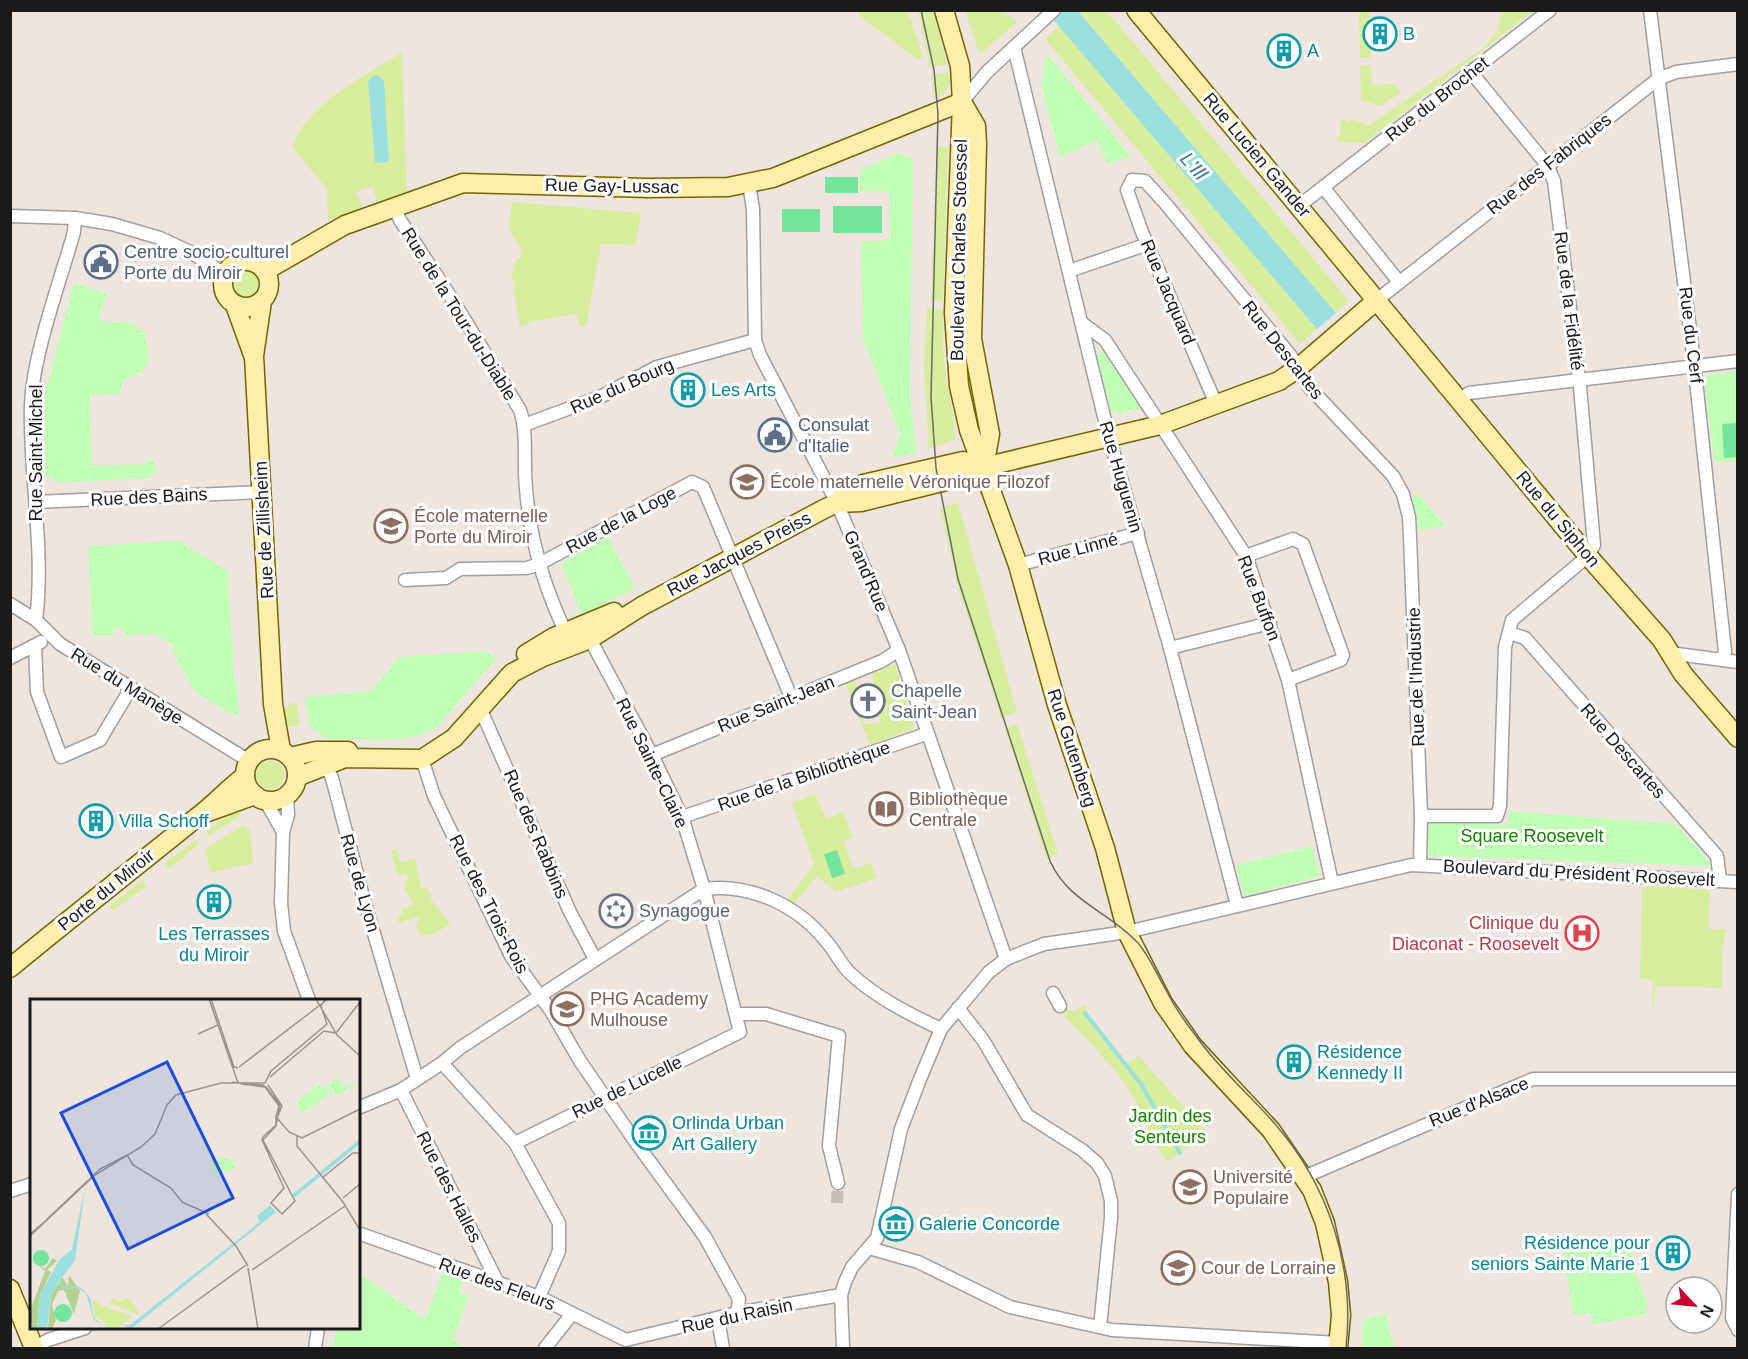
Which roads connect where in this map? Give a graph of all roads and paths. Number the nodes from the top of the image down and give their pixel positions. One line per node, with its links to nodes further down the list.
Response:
1 (944, 10): 10 (street, Boulevard Charles Stoessel)
2 (1054, 10): 6 (street)
3 (1136, 10): 15 (street, Rue Lucien Gander)
4 (1550, 10): 8 (street, Rue du Brochet)
5 (1650, 10): 9 (street, Rue du Cerf)
6 (1014, 47): 10 (street); 21 (street, Rue Huguenin)
7 (1737, 64): 9 (street, Rue des Fabriques)
8 (1471, 72): 11 (street, Rue de la Fidélité); 14 (street, Rue du Brochet)
9 (1658, 79): 11 (street, Rue des Fabriques); 32 (street, Rue du Cerf)
10 (963, 102): 13 (street, Rue Gay-Lussac); 39 (street, Boulevard Charles Stoessel)
11 (1547, 165): 23 (street, Rue des Fabriques); 33 (street, Rue de la Fidélité)
12 (1132, 180): 19 (street, Rue Jacquard); 31 (street, Rue Descartes)
13 (749, 184): 16 (street, Rue Gay-Lussac); 28 (street, Grand'Rue)
14 (1323, 187): 15 (street, Rue du Brochet); 23 (street)
15 (1299, 206): 24 (street, Rue Lucien Gander)
16 (394, 207): 20 (street, Rue Gay-Lussac); 37 (street, Rue de la Tour-du-Diable)
17 (10, 216): 18 (street)
18 (75, 218): 22 (street); 41 (street, Rue Saint-Michel)
19 (1148, 244): 21 (street); 35 (street, Rue Jacquard)
20 (265, 271): 22 (street); 25 (street)
21 (1069, 271): 27 (street, Rue Huguenin)
22 (225, 274): 26 (street)
23 (1400, 282): 24 (street, Rue des Fabriques)
24 (1377, 300): 31 (street); 34 (street, Rue du Siphon)
25 (262, 301): 26 (street); 29 (street, Rue de Zillisheim)
26 (235, 305): 29 (street, Rue de Zillisheim)
27 (1082, 323): 36 (street, Rue Buffon); 38 (street, Rue Huguenin)
28 (755, 340): 37 (street, Rue du Bourg); 42 (street, Grand'Rue)
29 (254, 356): 40 (street, Rue de Zillisheim)
30 (1737, 361): 32 (street)
31 (1304, 362): 35 (street); 44 (street, Rue Descartes)
32 (1695, 367): 33 (street); 65 (street, Rue du Cerf)
33 (1579, 379): 34 (street); 47 (street, Rue de la Fidélité)
34 (1458, 400): 47 (street, Rue du Siphon)
35 (1216, 404): 36 (street)
36 (1160, 424): 38 (street); 46 (street, Rue Buffon)
37 (524, 425): 48 (street, Rue de la Tour-du-Diable)
38 (1109, 436): 39 (street); 43 (street, Rue Huguenin)
39 (984, 467): 42 (street, Rue Jacques Preiss); 49 (street, Boulevard Charles Stoessel)
40 (262, 492): 41 (street, Rue des Bains); 74 (street, Rue de Zillisheim)
41 (36, 502): 53 (street, Rue Saint-Michel)
42 (837, 503): 45 (street, Rue Jacques Preiss); 62 (street, Grand'Rue)
43 (1137, 534): 49 (street, Rue Linné); 61 (street, Rue Huguenin)
44 (1410, 537): 83 (street, Rue de l'Industrie)
45 (734, 556): 48 (street, Rue de la Loge); 52 (street, Rue Jacques Preiss); 70 (street)
46 (1246, 556): 55 (street, Rue Buffon); 68 (street)
47 (1582, 561): 56 (street); 63 (street, Rue du Siphon)
48 (539, 564): 50 (street); 58 (street, Rue de la Tour-du-Diable)
49 (1018, 565): 92 (street, Rue Gutenberg)
50 (405, 580)
51 (10, 604): 53 (street, Rue du Manège)
52 (642, 606): 54 (street, Rue Jacques Preiss); 59 (street, Rue Jacques Preiss)
53 (36, 620): 57 (street, Rue du Manège)
54 (599, 620): 58 (street, Rue Jacques Preiss); 59 (street)
55 (1270, 623): 61 (street); 68 (street, Rue Buffon)
56 (1509, 633): 83 (street); 87 (street, Rue Descartes)
57 (51, 635): 60 (street); 69 (street, Rue du Manège)
58 (569, 639): 59 (street, Rue Jacques Preiss); 67 (street, Rue Jacques Preiss); 71 (street, Rue Jacques Preiss)
59 (590, 639): 75 (street, Rue Sainte-Claire)
60 (35, 646): 64 (street); 69 (street)
61 (1170, 648): 91 (street, Rue Huguenin)
62 (899, 650): 70 (street, Rue Saint-Jean); 72 (street, Grand'Rue)
63 (1669, 653): 65 (street); 73 (street, Rue du Siphon)
64 (10, 658)
65 (1723, 660): 66 (street)
66 (1737, 662)
67 (499, 670): 71 (street, Rue Jacques Preiss); 74 (street, Rue Jacques Preiss)
68 (1288, 680): 89 (street, Rue Buffon)
69 (131, 688): 78 (street, Rue du Manège)
70 (792, 697): 75 (street, Rue Saint-Jean)
71 (480, 708): 76 (street, Rue Jacques Preiss); 93 (street, Rue des Rabbins)
72 (926, 734): 84 (street, Rue de la Bibliothèque); 94 (street, Grand'Rue)
73 (1737, 738)
74 (279, 752): 78 (street, Porte du Miroir); 79 (street)
75 (652, 755): 84 (street, Rue Sainte-Claire)
76 (422, 759): 77 (street); 97 (street, Rue des Trois-Rois)
77 (326, 764): 79 (street); 105 (street, Rue de Lyon)
78 (247, 769): 81 (street); 82 (street, Porte du Miroir)
79 (297, 777): 80 (street)
80 (287, 795): 81 (street, Porte du Miroir); 85 (street)
81 (260, 798): 82 (street, Porte du Miroir); 85 (street)
82 (203, 813): 95 (street, Porte du Miroir)
83 (1421, 816): 86 (street, Boulevard du Président Roosevelt)
84 (682, 817): 90 (street, Rue Sainte-Claire)
85 (283, 832): 98 (street)
86 (1420, 865): 87 (street, Boulevard du Président Roosevelt); 89 (street, Boulevard du Président Roosevelt)
87 (1720, 880): 88 (street, Boulevard du Président Roosevelt)
88 (1737, 882)
89 (1332, 883): 91 (street, Boulevard du Président Roosevelt)
90 (704, 889): 93 (street); 101 (street, Rue Sainte-Claire); 102 (street)
91 (1237, 906): 92 (street, Boulevard du Président Roosevelt)
92 (1127, 932): 94 (street, Boulevard du Président Roosevelt); 111 (street, Rue Gutenberg)
93 (596, 959): 97 (street)
94 (1006, 959): 100 (street, Boulevard du Président Roosevelt)
95 (10, 968)
96 (1053, 993): 99 (street)
97 (539, 996): 104 (street); 108 (street, Rue des Trois-Rois)
98 (309, 999)
99 (1060, 1006)
100 (958, 1008): 102 (street, Boulevard du Président Roosevelt); 127 (street)
101 (737, 1014): 103 (street, Rue Sainte-Claire); 112 (street)
102 (941, 1029): 117 (street, Boulevard du Président Roosevelt)
103 (740, 1032): 108 (street, Rue de Lucelle)
104 (442, 1063): 105 (street); 110 (street)
105 (417, 1079): 107 (street)
106 (1737, 1079): 111 (street, Rue d'Alsace)
107 (401, 1090): 109 (street); 118 (street, Rue des Halles)
108 (604, 1097): 110 (street, Rue de Lucelle); 124 (street, Rue des Trois-Rois)
109 (360, 1107)
110 (515, 1143): 123 (street)
111 (1304, 1177): 132 (street, Rue Gutenberg)
112 (838, 1183)
113 (30, 1185): 114 (street)
114 (10, 1191)
115 (1737, 1194): 130 (street)
116 (360, 1234): 119 (street, Rue des Fleurs)
117 (869, 1248): 122 (street, Boulevard du Président Roosevelt); 127 (street)
118 (488, 1262): 119 (street); 120 (street, Rue des Halles)
119 (475, 1275): 120 (street, Rue des Fleurs)
120 (498, 1283): 123 (street, Rue des Fleurs)
121 (10, 1289): 133 (street)
122 (841, 1295): 124 (street, Rue du Raisin); 137 (street)
123 (539, 1297): 125 (street, Rue des Fleurs)
124 (737, 1313): 126 (street, Rue du Raisin)
125 (572, 1314): 131 (street, Rue des Fleurs); 135 (street)
126 (718, 1318): 131 (street, Rue du Raisin); 136 (street)
127 (1100, 1327): 132 (street)
128 (83, 1329): 133 (street)
129 (318, 1329): 134 (street)
130 (1737, 1330)
131 (635, 1344)
132 (1339, 1346)
133 (34, 1348)
134 (315, 1348)
135 (545, 1348)
136 (723, 1348)
137 (843, 1348)

